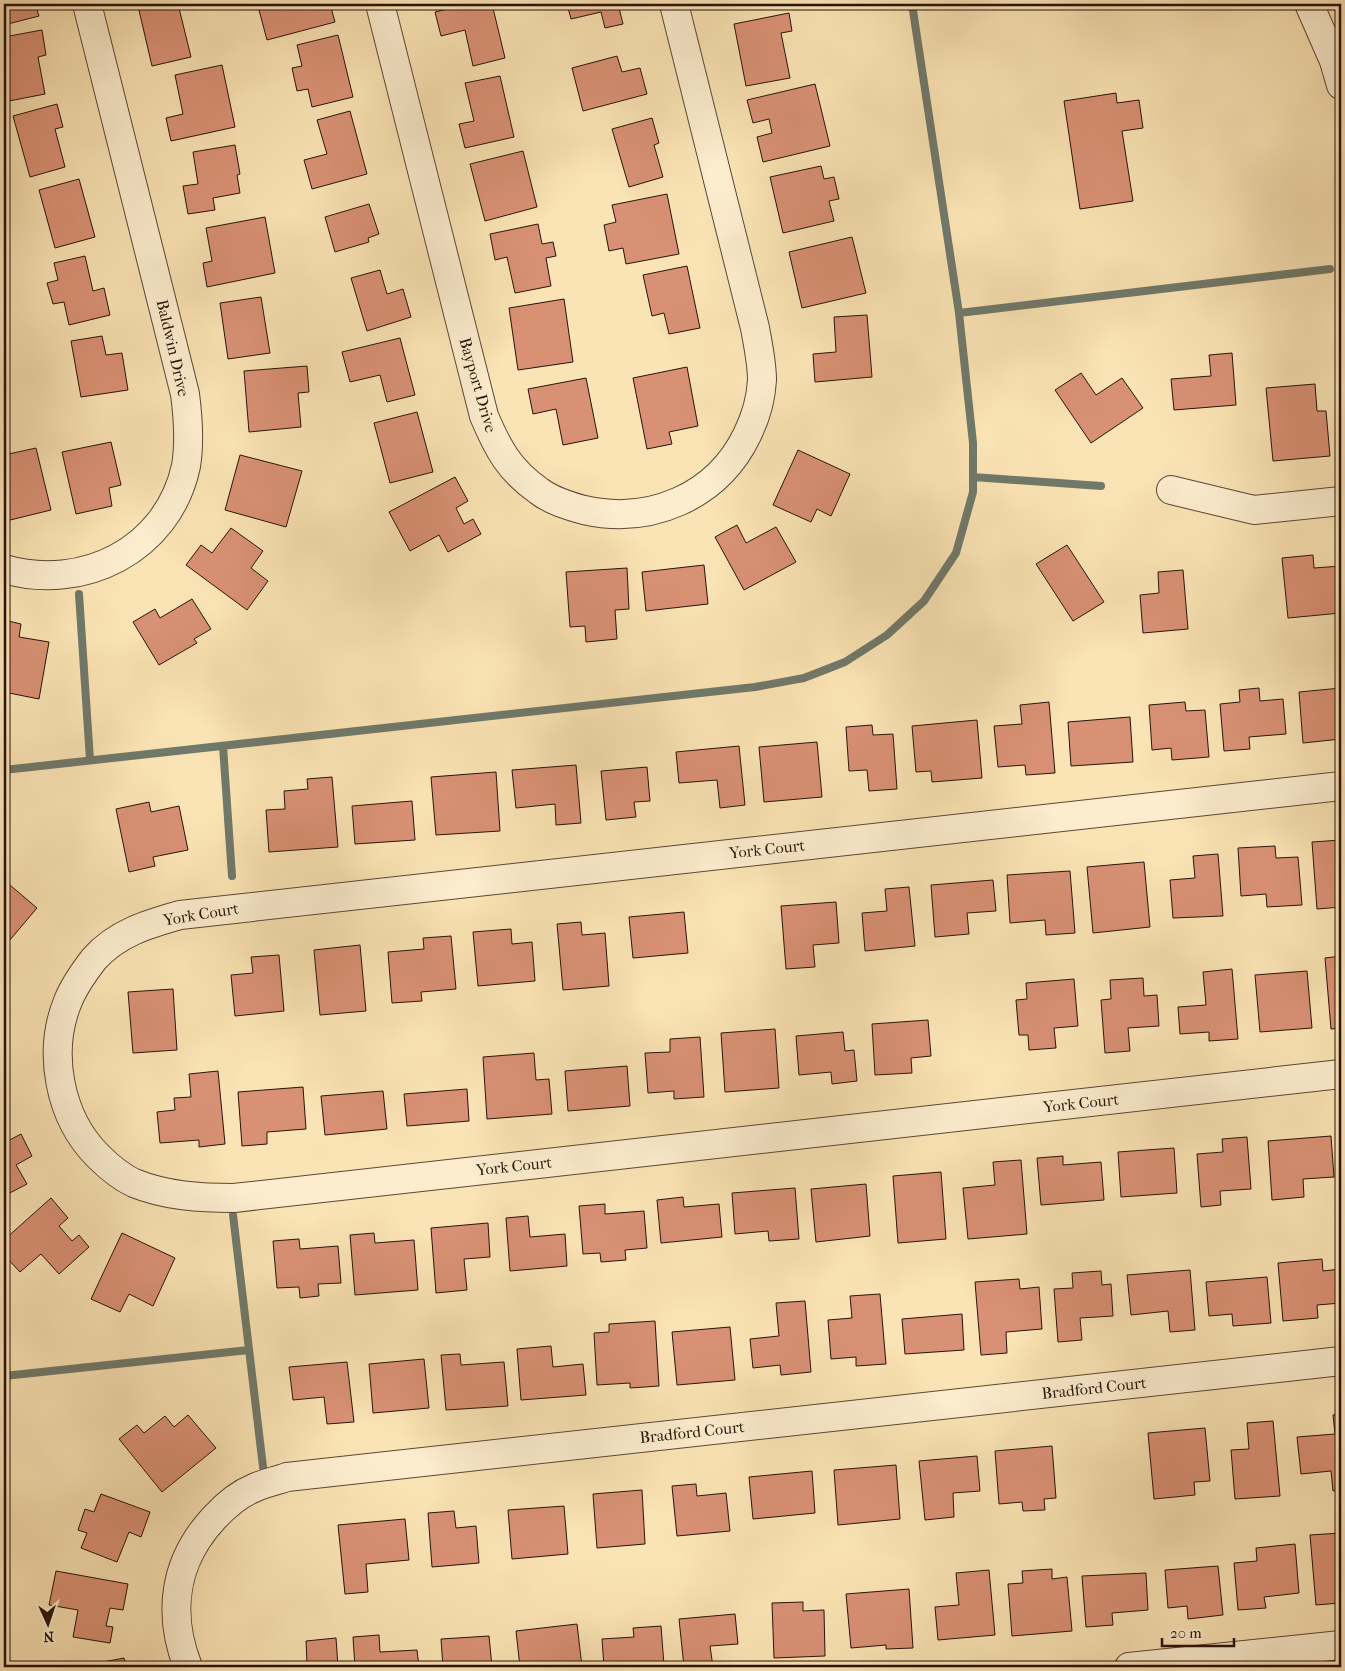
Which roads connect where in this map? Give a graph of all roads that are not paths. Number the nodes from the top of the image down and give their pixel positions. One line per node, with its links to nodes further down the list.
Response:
1 (87, 4): 8 (street, Baldwin Drive)
2 (380, 4): 3 (street, Bayport Drive)
3 (674, 4)
4 (1309, 4): 5 (street)
5 (1339, 69)
6 (1171, 490): 7 (street)
7 (1341, 501)
8 (4, 569)
9 (1341, 786): 10 (street, York Court)
10 (1341, 1074)
11 (1341, 1361): 13 (street, Bradford Court)
12 (1341, 1645): 14 (street)
13 (188, 1667)
14 (1129, 1667)

